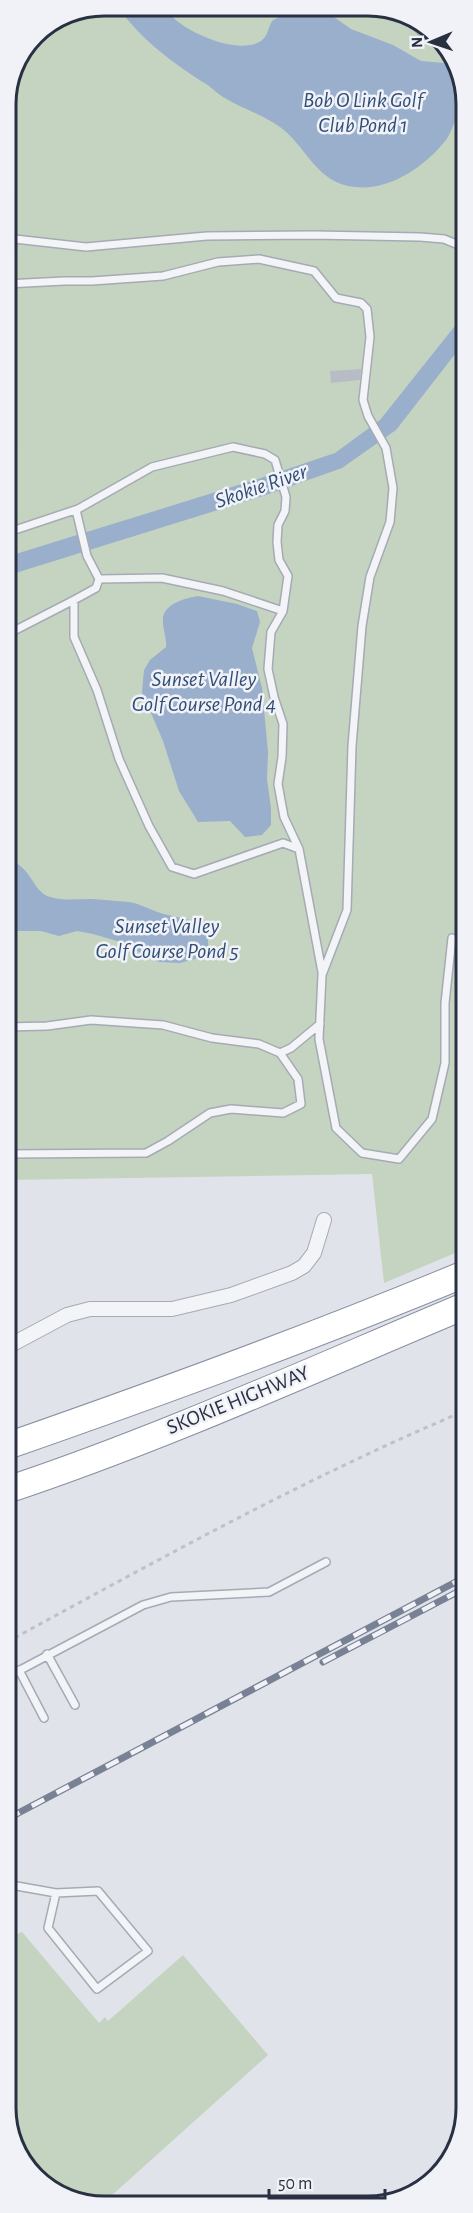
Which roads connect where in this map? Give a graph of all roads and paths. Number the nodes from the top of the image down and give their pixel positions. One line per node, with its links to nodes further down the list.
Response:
1 (17, 239): 2 (lane)
2 (456, 243)
3 (17, 283): 12 (lane)
4 (76, 510): 5 (lane); 6 (lane); 8 (lane)
5 (17, 529)
6 (99, 579): 7 (lane); 8 (lane)
7 (74, 600): 9 (lane); 10 (lane)
8 (283, 611): 10 (lane)
9 (17, 629)
10 (299, 849): 12 (lane)
11 (452, 938): 13 (lane)
12 (322, 975): 13 (lane)
13 (320, 1024): 15 (lane)
14 (17, 1027): 15 (lane)
15 (280, 1053): 16 (lane)
16 (16, 1154)
17 (324, 1220): 20 (street)
18 (456, 1277): 22 (highway, SKOKIE HIGHWAY)
19 (456, 1309): 23 (highway, SKOKIE HIGHWAY)
20 (16, 1342)
21 (456, 1415): 25 (path)
22 (16, 1443)
23 (16, 1487)
24 (326, 1562): 26 (lane)
25 (16, 1637)
26 (48, 1653): 27 (lane); 29 (lane)
27 (19, 1670): 28 (lane); 30 (lane)
28 (16, 1672)
29 (75, 1705)
30 (44, 1718)
31 (16, 1887): 32 (lane)
32 (56, 1893): 32 (lane)

